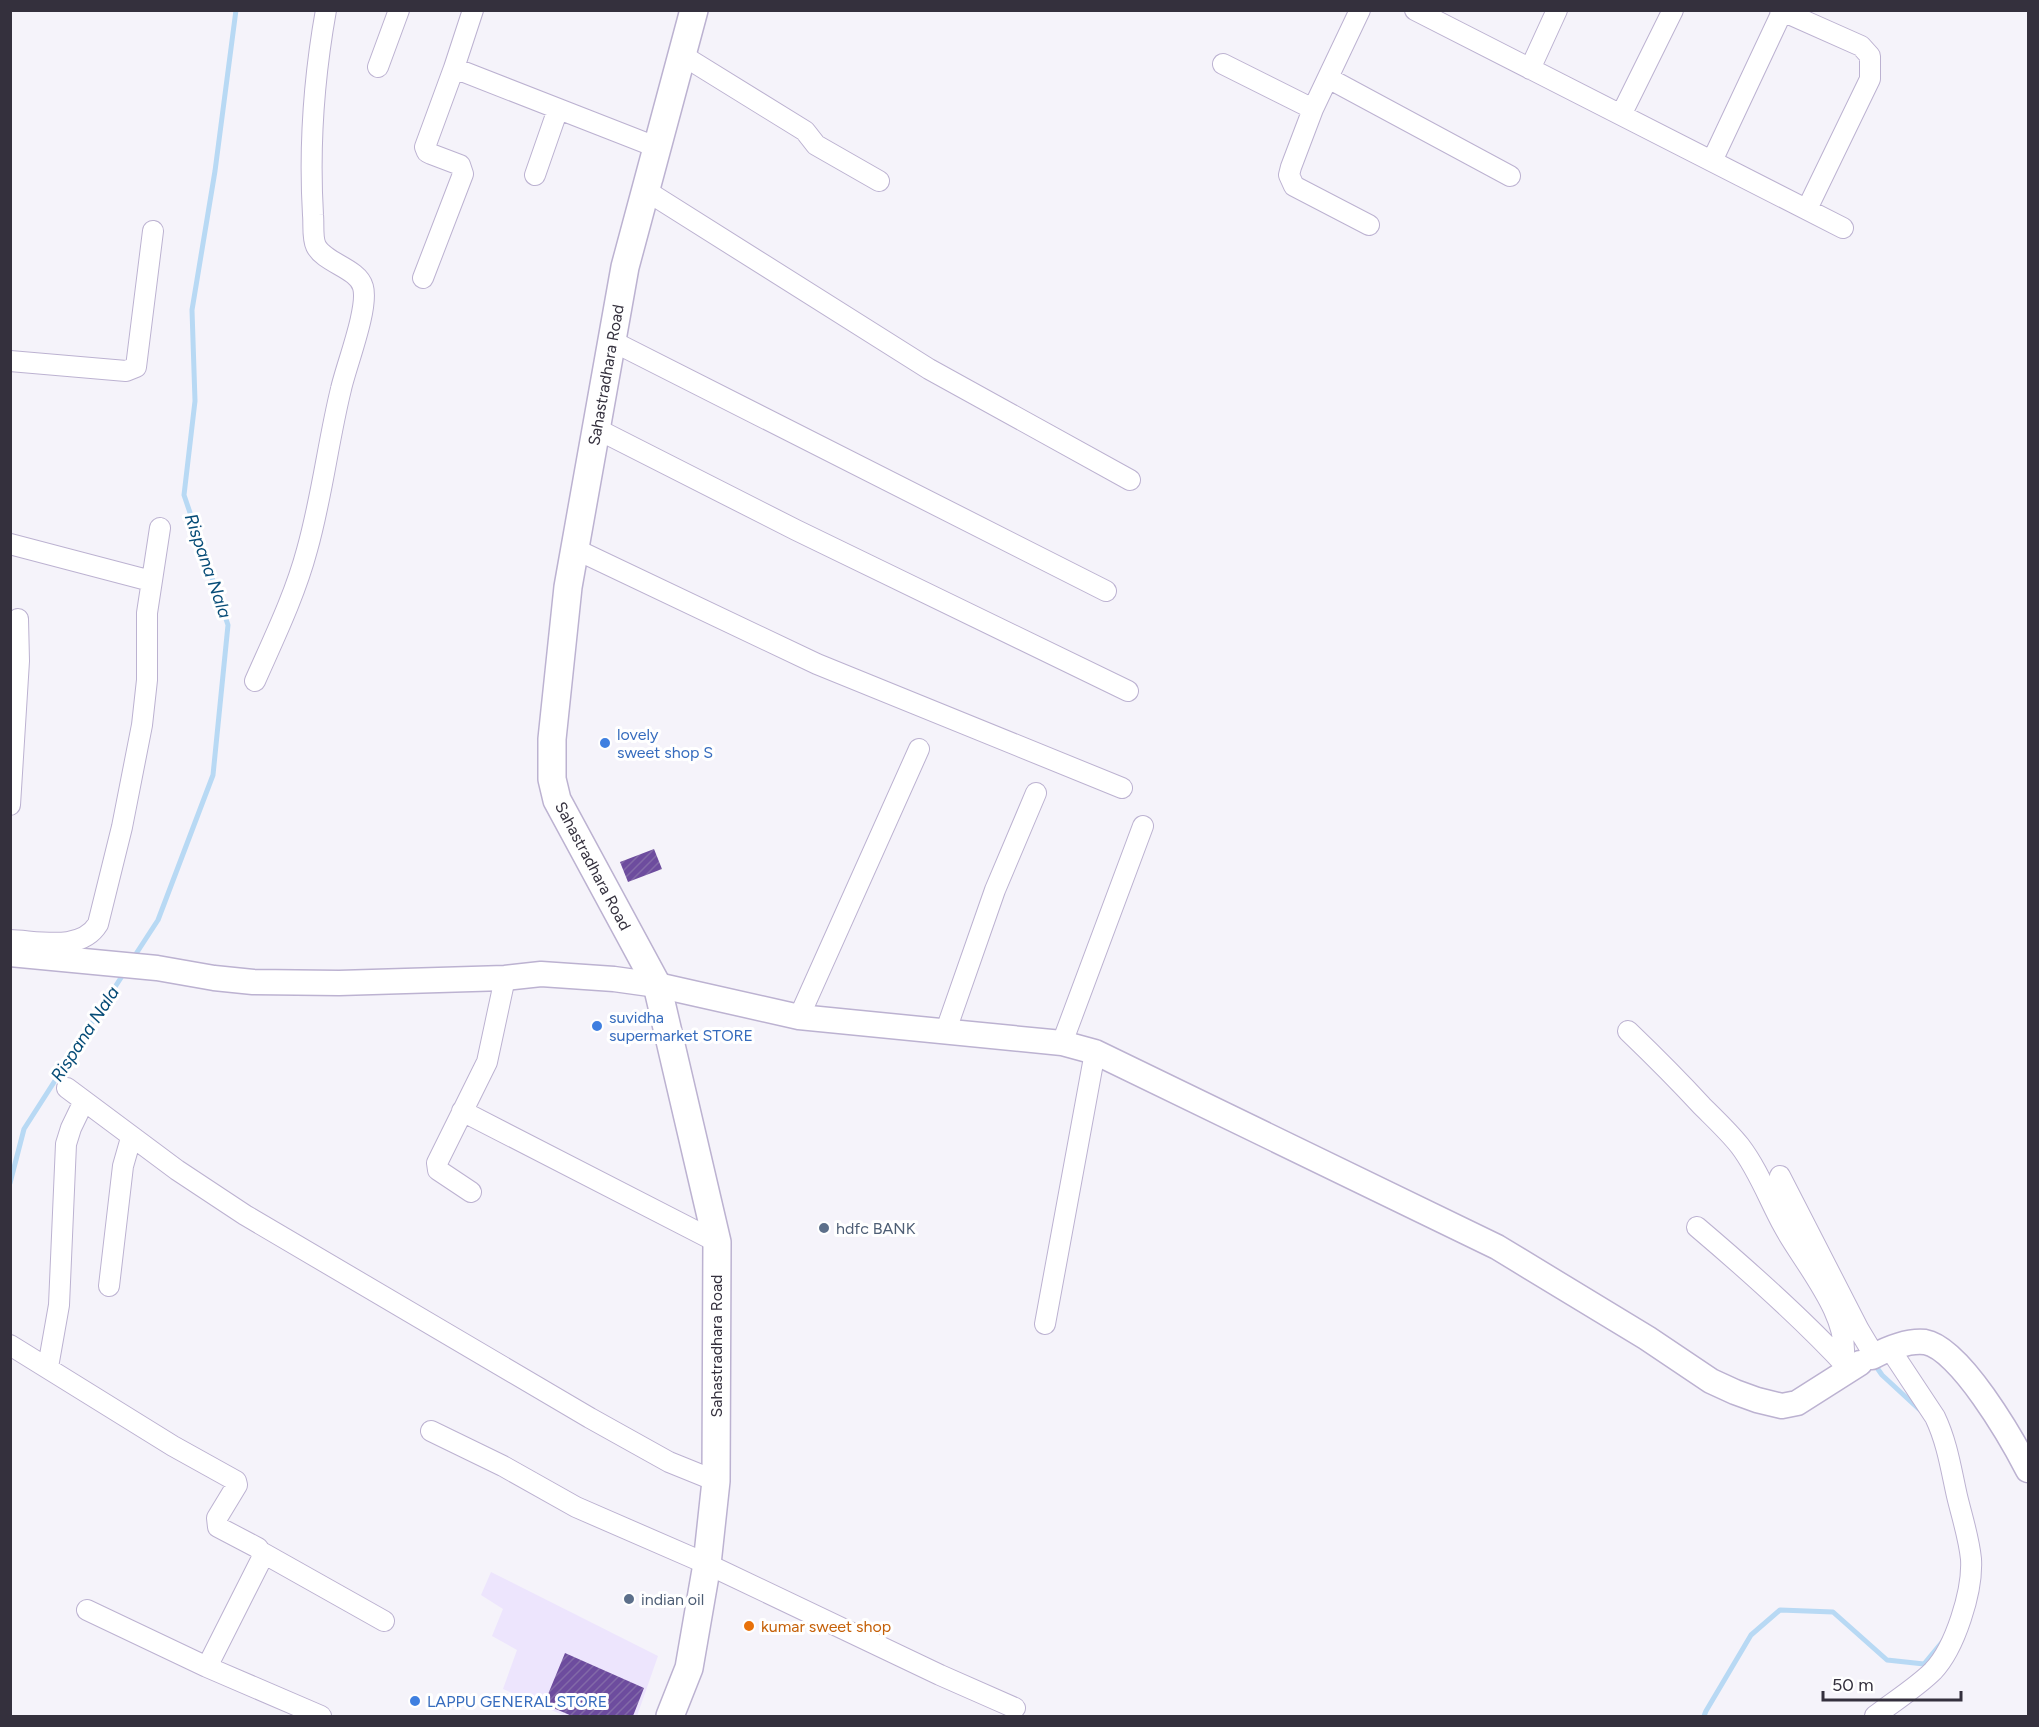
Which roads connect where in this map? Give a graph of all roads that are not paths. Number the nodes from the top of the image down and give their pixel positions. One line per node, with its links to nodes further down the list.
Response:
1 (327, 10): 40 (street)
2 (399, 10): 12 (street)
3 (473, 10): 13 (street)
4 (694, 10): 10 (main road, Sahastradhara Road)
5 (1360, 10): 15 (street)
6 (1415, 10): 14 (street)
7 (1557, 10): 14 (street)
8 (1673, 10): 18 (street)
9 (1781, 11): 20 (street); 25 (street)
10 (682, 55): 19 (main road, Sahastradhara Road); 23 (street)
11 (1223, 64): 16 (street)
12 (378, 67)
13 (454, 68): 17 (street); 29 (street)
14 (1530, 69): 18 (street)
15 (1328, 78): 16 (street); 22 (street)
16 (1313, 108): 26 (street)
17 (558, 109): 19 (street); 21 (street)
18 (1621, 115): 20 (street)
19 (657, 147): 24 (main road, Sahastradhara Road)
20 (1712, 161): 25 (street)
21 (535, 176)
22 (1510, 176)
23 (879, 181)
24 (645, 190): 30 (main road, Sahastradhara Road); 33 (street)
25 (1807, 209): 27 (street)
26 (1369, 225)
27 (1843, 228)
28 (153, 231): 31 (street)
29 (423, 278)
30 (612, 341): 32 (main road, Sahastradhara Road); 38 (street)
31 (10, 361)
32 (597, 429): 36 (main road, Sahastradhara Road); 41 (street)
33 (1130, 480)
34 (160, 528): 37 (street)
35 (10, 544): 37 (street)
36 (575, 549): 43 (street); 50 (main road, Sahastradhara Road)
37 (151, 581): 47 (street)
38 (1106, 591)
39 (18, 619): 45 (street)
40 (255, 681)
41 (1128, 691)
42 (919, 749): 51 (street)
43 (1122, 788)
44 (1036, 793): 53 (street)
45 (10, 805)
46 (1143, 826): 54 (street)
47 (10, 940)
48 (10, 954): 49 (street)
49 (505, 978): 50 (street); 58 (street)
50 (657, 986): 51 (street); 63 (main road, Sahastradhara Road)
51 (799, 1017): 53 (street)
52 (1628, 1031): 67 (street)
53 (945, 1033): 54 (street)
54 (1062, 1043): 55 (street)
55 (1095, 1052): 65 (street); 67 (street)
56 (67, 1088): 57 (street)
57 (84, 1101): 59 (street); 68 (street)
58 (462, 1111): 61 (street); 63 (street)
59 (131, 1138): 64 (street); 71 (street)
60 (1780, 1176): 67 (street)
61 (471, 1192)
62 (1697, 1227): 67 (street)
63 (717, 1242): 71 (main road, Sahastradhara Road)
64 (109, 1286)
65 (1045, 1324)
66 (10, 1346): 68 (street)
67 (1865, 1359): 70 (street); 80 (street)
68 (48, 1367): 72 (street)
69 (431, 1431): 73 (street)
70 (2028, 1470)
71 (716, 1481): 73 (main road, Sahastradhara Road)
72 (263, 1553): 75 (street); 76 (street)
73 (707, 1564): 77 (street); 79 (main road, Sahastradhara Road)
74 (87, 1610): 76 (street)
75 (384, 1621)
76 (207, 1667): 78 (street)
77 (1015, 1708)
78 (321, 1716)
79 (670, 1716)
80 (1875, 1716)

